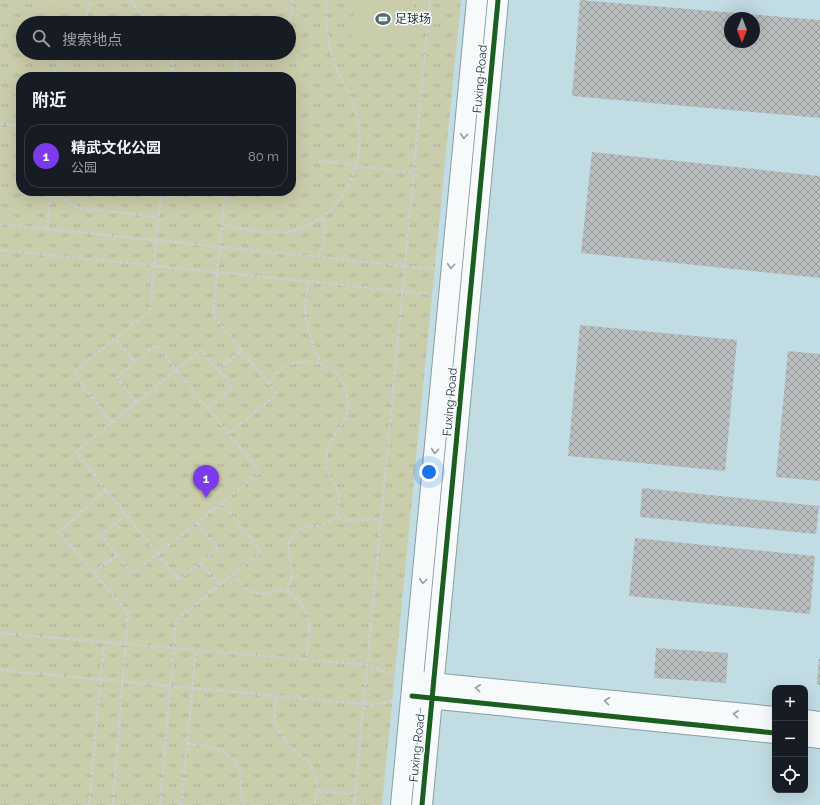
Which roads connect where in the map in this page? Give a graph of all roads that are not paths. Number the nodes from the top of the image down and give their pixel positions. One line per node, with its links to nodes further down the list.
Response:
1 (477, 0): 3 (street, Fuxing Road, one-way to 3)
2 (498, 0): 4 (street, Fuxing Road)
3 (413, 689): 4 (street); 11 (street, Fuxing Road)
4 (433, 691): 5 (street, one-way to 4); 8 (street); 12 (street, Fuxing Road)
5 (772, 717)
6 (808, 720): 7 (street)
7 (820, 722)
8 (772, 733)
9 (808, 736): 10 (street)
10 (820, 738)
11 (401, 805)
12 (422, 805)

